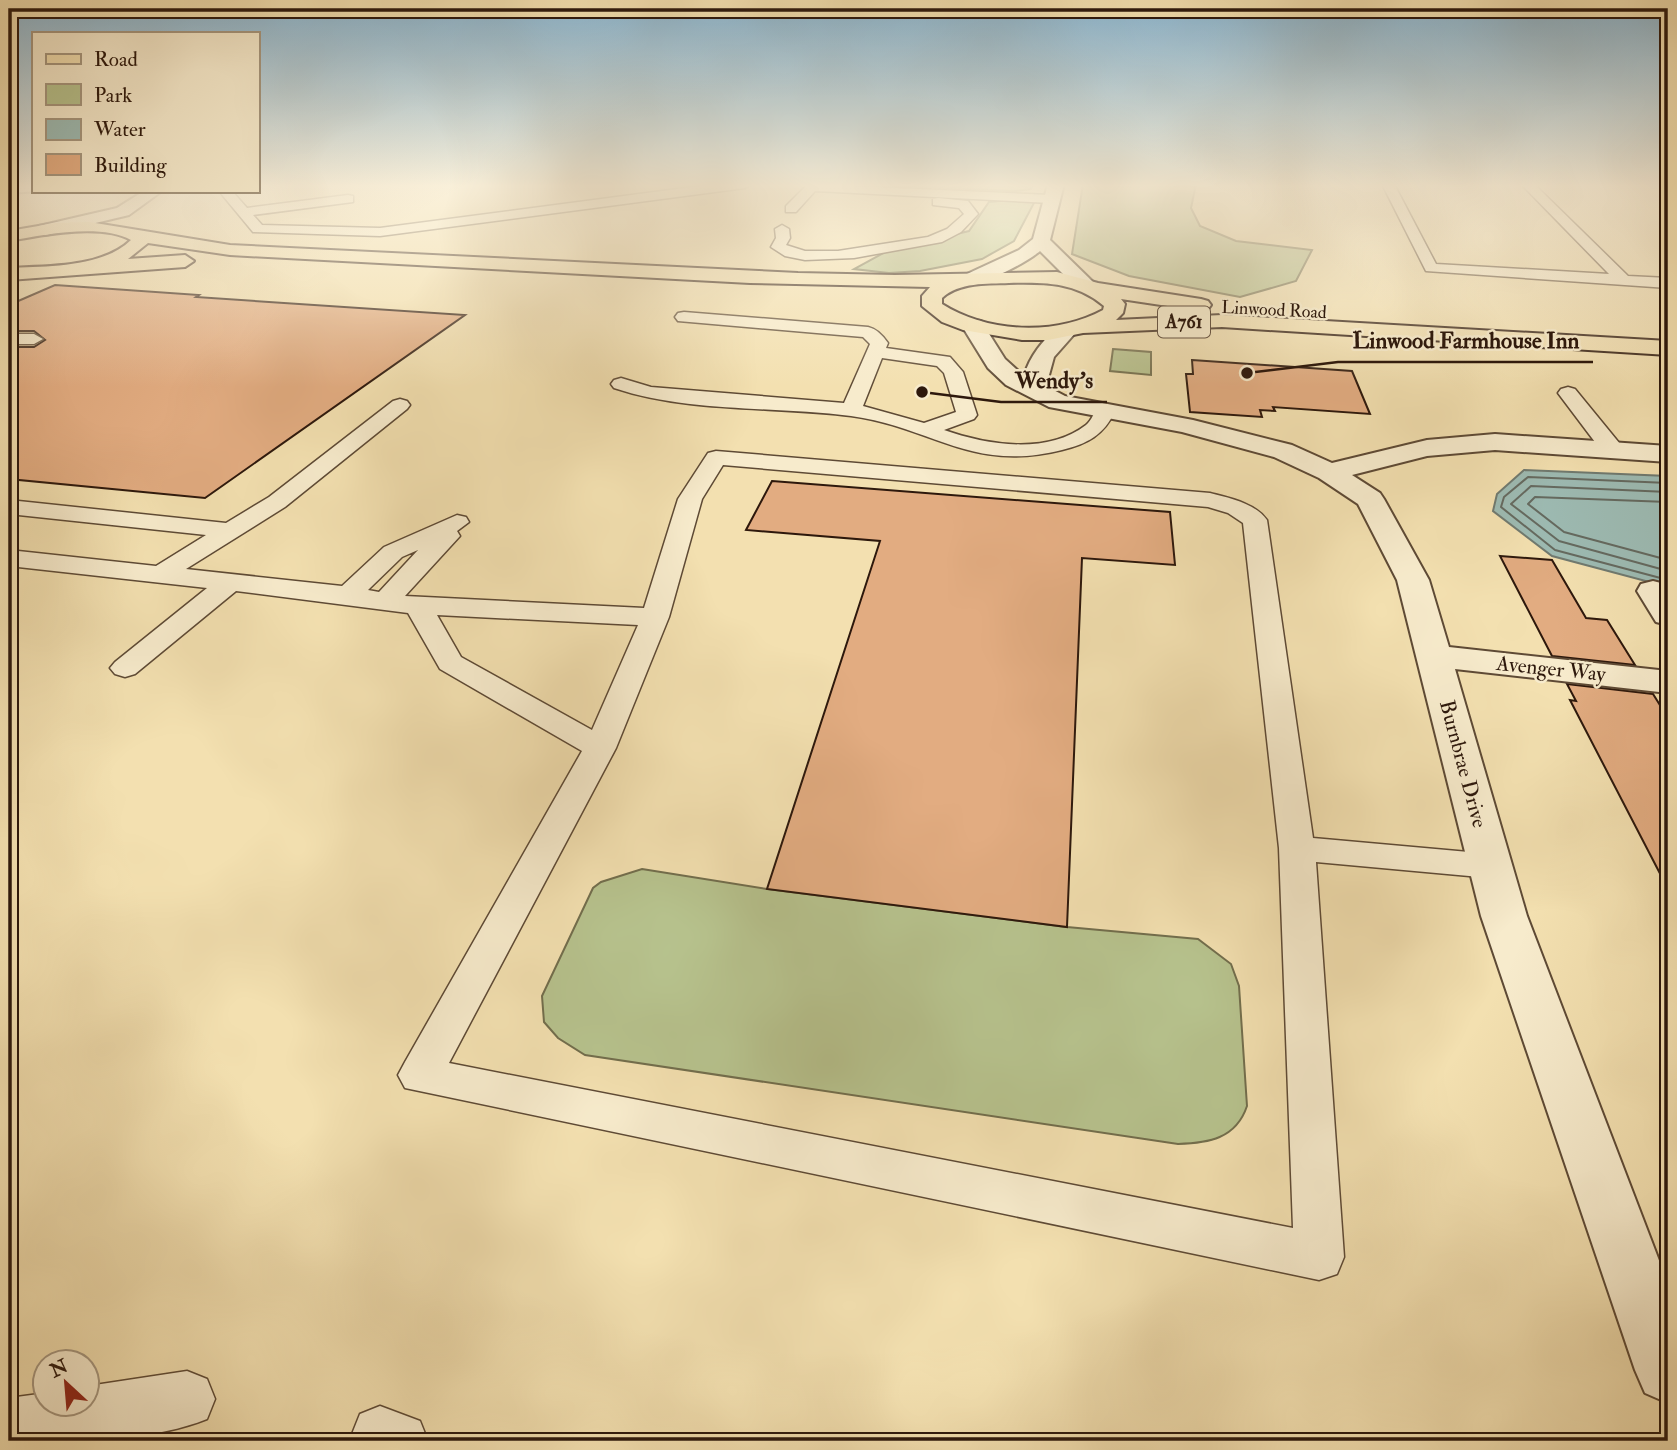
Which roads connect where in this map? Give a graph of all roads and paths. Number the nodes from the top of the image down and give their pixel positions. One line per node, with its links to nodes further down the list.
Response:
1 (128, 252): 9 (main road)
2 (262, 252): 11 (main road)
3 (786, 252): 4 (lane)
4 (856, 252)
5 (1028, 252): 11 (street)
6 (1049, 252): 14 (street)
7 (1423, 252): 12 (lane)
8 (1595, 252): 12 (lane)
9 (71, 268): 10 (main road); 15 (main road)
10 (9, 274)
11 (967, 280): 14 (main road, Linwood Road); 18 (main road)
12 (1623, 280): 13 (lane)
13 (1668, 283)
14 (1088, 287): 19 (main road); 20 (main road, Linwood Road / A761)
15 (858, 300)
16 (917, 312): 18 (main road)
17 (684, 317): 24 (lane)
18 (968, 325): 19 (main road, Linwood Road); 26 (street, Burnbrae Drive)
19 (1074, 330): 23 (main road, Linwood Road / A761); 26 (street)
20 (1668, 333)
21 (9, 339): 22 (lane)
22 (34, 339)
23 (1668, 348)
24 (875, 352): 29 (lane); 31 (lane)
25 (621, 384): 29 (lane)
26 (1033, 390): 30 (street, Burnbrae Drive)
27 (1568, 393): 32 (lane)
28 (400, 405): 36 (lane)
29 (851, 410): 31 (lane)
30 (1105, 411): 31 (lane); 34 (street, Burnbrae Drive)
31 (926, 430)
32 (1612, 449): 33 (street); 34 (street)
33 (1668, 454)
34 (1329, 472): 43 (street, Burnbrae Drive)
35 (9, 508): 36 (lane)
36 (234, 531): 38 (lane)
37 (9, 558): 38 (lane)
38 (161, 575): 39 (lane)
39 (229, 583): 40 (lane); 44 (lane)
40 (348, 595): 41 (lane); 41 (lane)
41 (402, 603): 42 (lane); 46 (lane)
42 (655, 617): 46 (lane); 47 (lane)
43 (1434, 656): 45 (street, Avenger Way); 48 (street, Burnbrae Drive)
44 (125, 668)
45 (1668, 682)
46 (600, 748): 47 (lane)
47 (1297, 848): 48 (lane)
48 (1491, 866): 49 (street, Burnbrae Drive)
49 (1668, 1370)
50 (187, 1399): 51 (lane)
51 (9, 1426)

